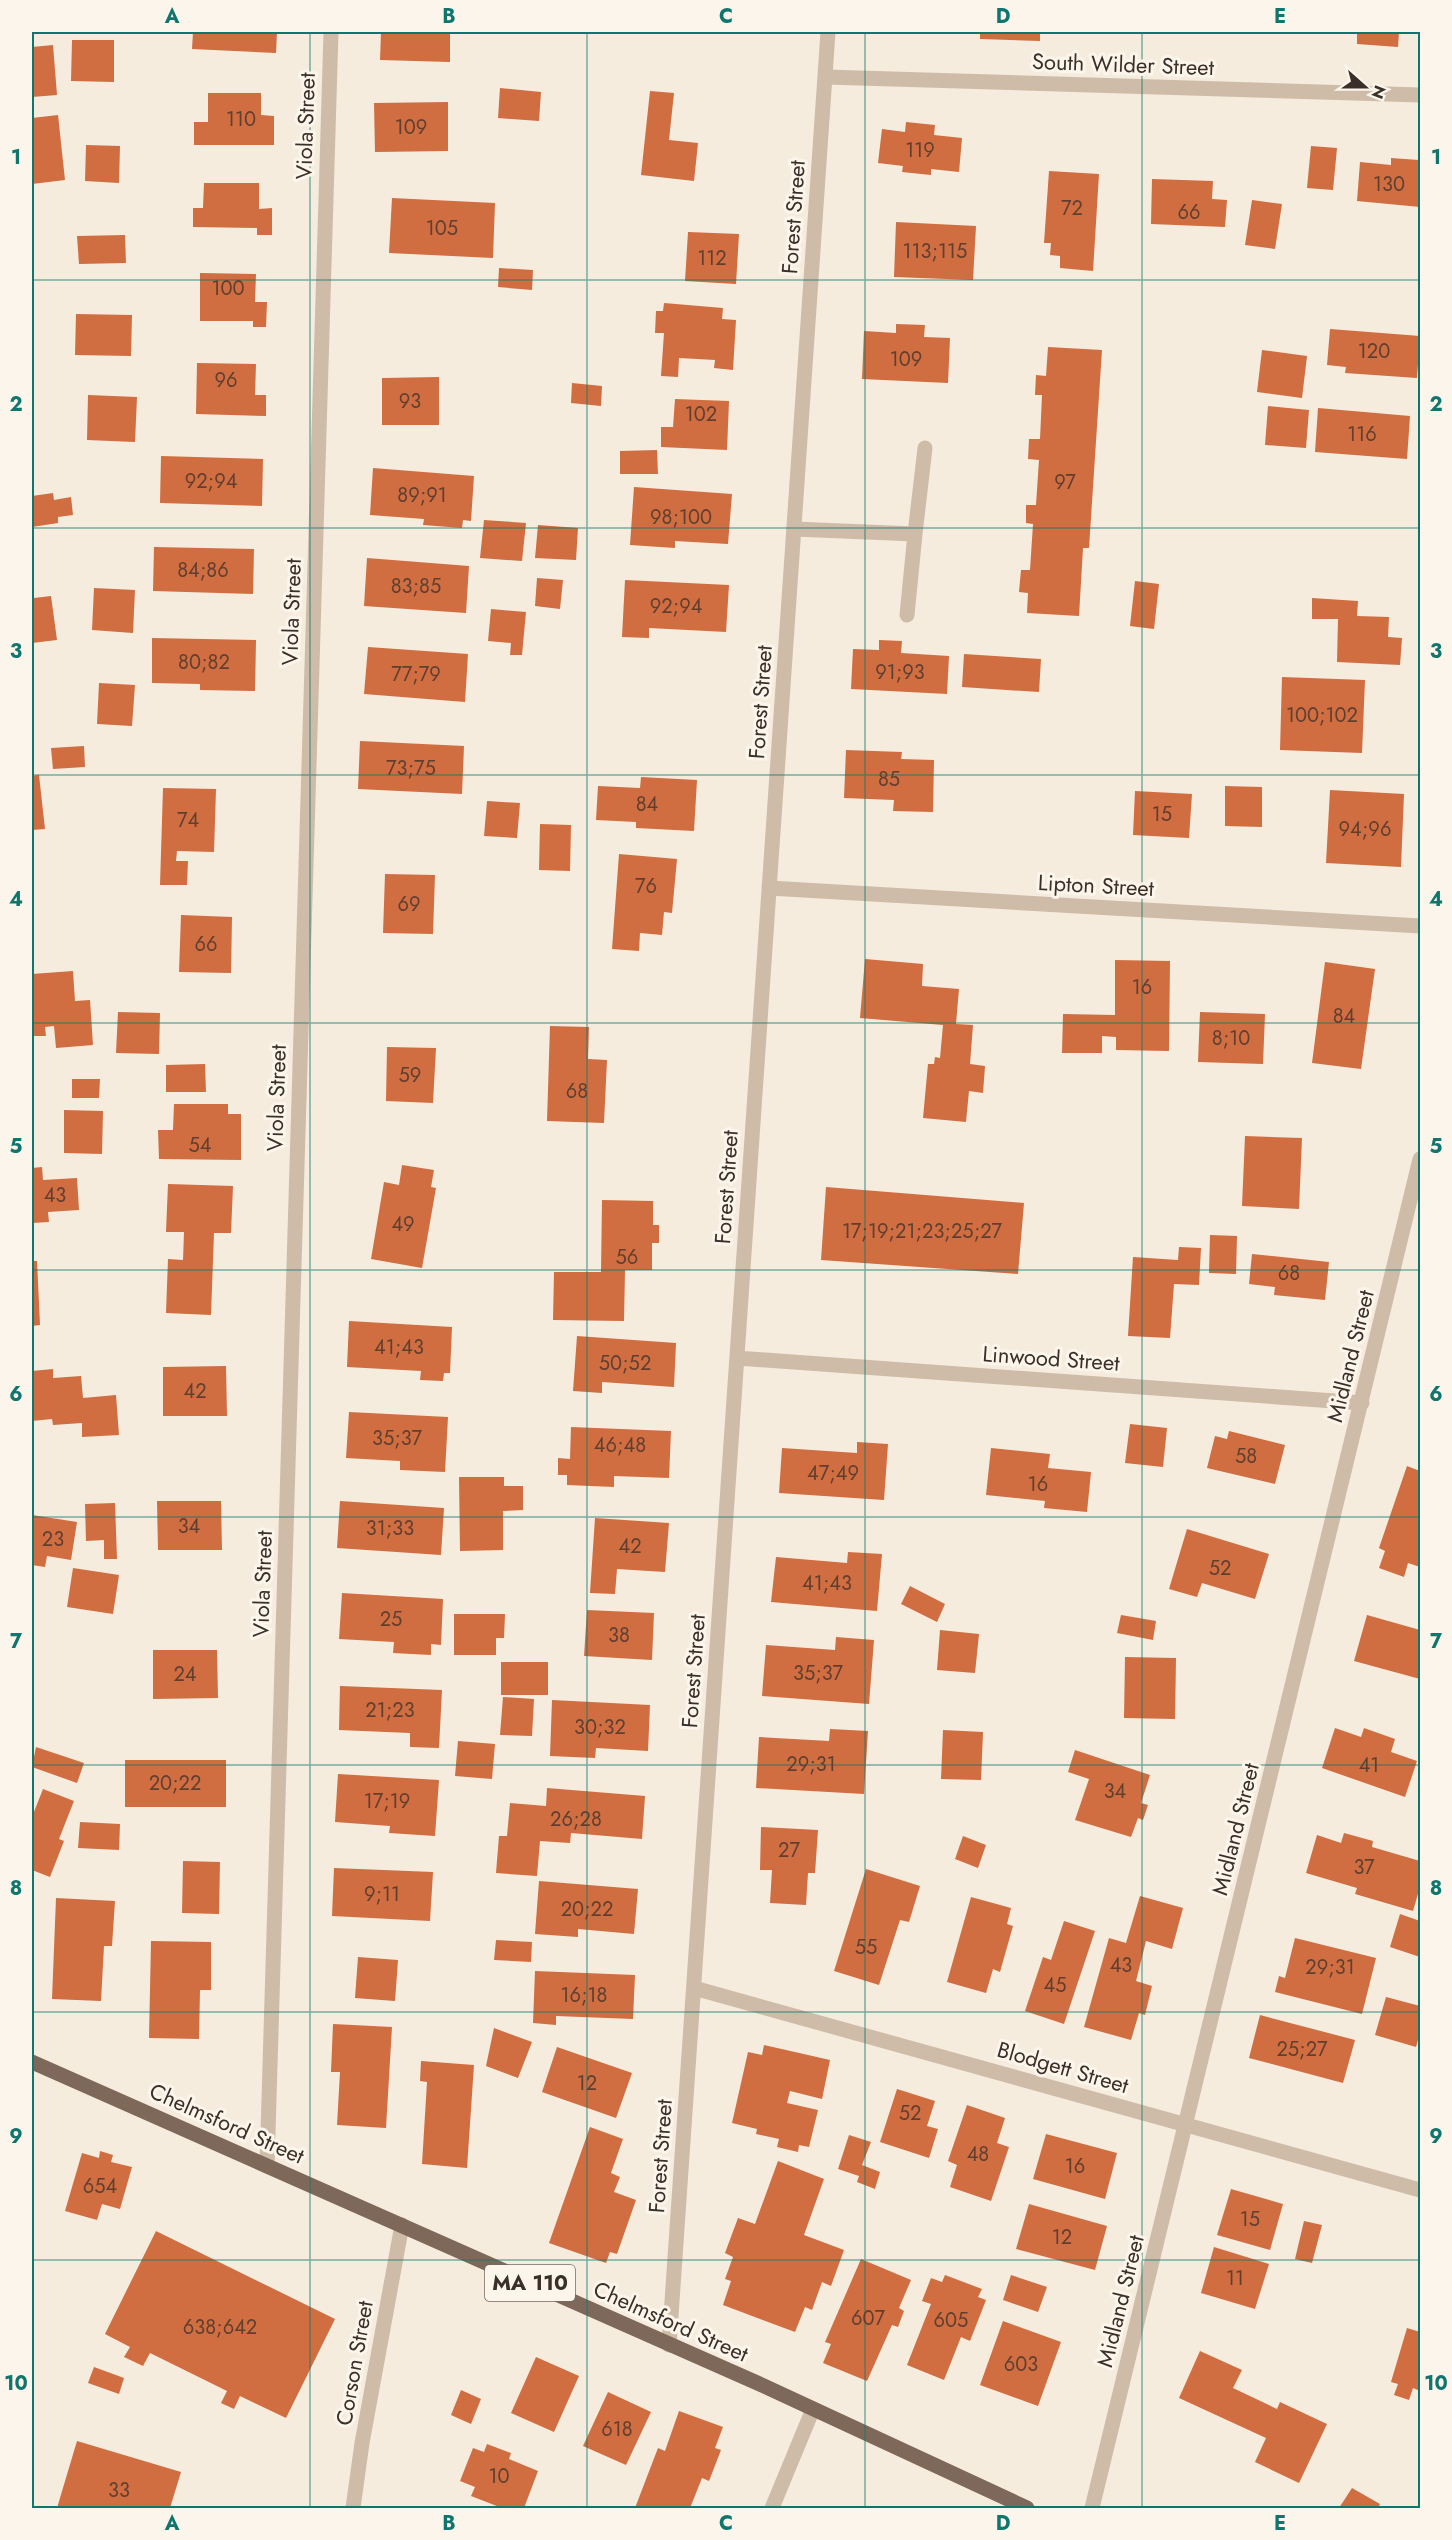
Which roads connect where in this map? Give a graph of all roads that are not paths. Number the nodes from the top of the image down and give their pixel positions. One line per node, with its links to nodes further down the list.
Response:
1 (331, 32): 17 (street, Viola Street)
2 (828, 32): 3 (street, Forest Street)
3 (825, 76): 4 (street, South Wilder Street); 6 (street, Forest Street)
4 (1420, 96)
5 (926, 448): 7 (street)
6 (794, 529): 7 (street); 9 (street, Forest Street)
7 (915, 534): 8 (street)
8 (908, 615)
9 (769, 888): 10 (street, Lipton Street); 12 (street, Forest Street)
10 (1420, 926)
11 (1420, 1159): 13 (street, Midland Street)
12 (737, 1358): 13 (street, Linwood Street); 14 (street, Forest Street)
13 (1362, 1403): 16 (street, Midland Street)
14 (694, 1988): 16 (street, Blodgett Street); 20 (street, Forest Street)
15 (32, 2062): 17 (main road, Chelmsford Street / MA 110)
16 (1186, 2124): 18 (street, Blodgett Street); 25 (street, Midland Street)
17 (267, 2166): 19 (main road, Chelmsford Street / MA 110)
18 (1420, 2190)
19 (402, 2226): 20 (main road, Chelmsford Street / MA 110); 22 (street, Corson Street)
20 (669, 2345): 21 (main road, Chelmsford Street / MA 110)
21 (813, 2409): 23 (street); 24 (main road, Chelmsford Street / MA 110)
22 (353, 2508)
23 (772, 2508)
24 (1027, 2508)
25 (1092, 2508)

